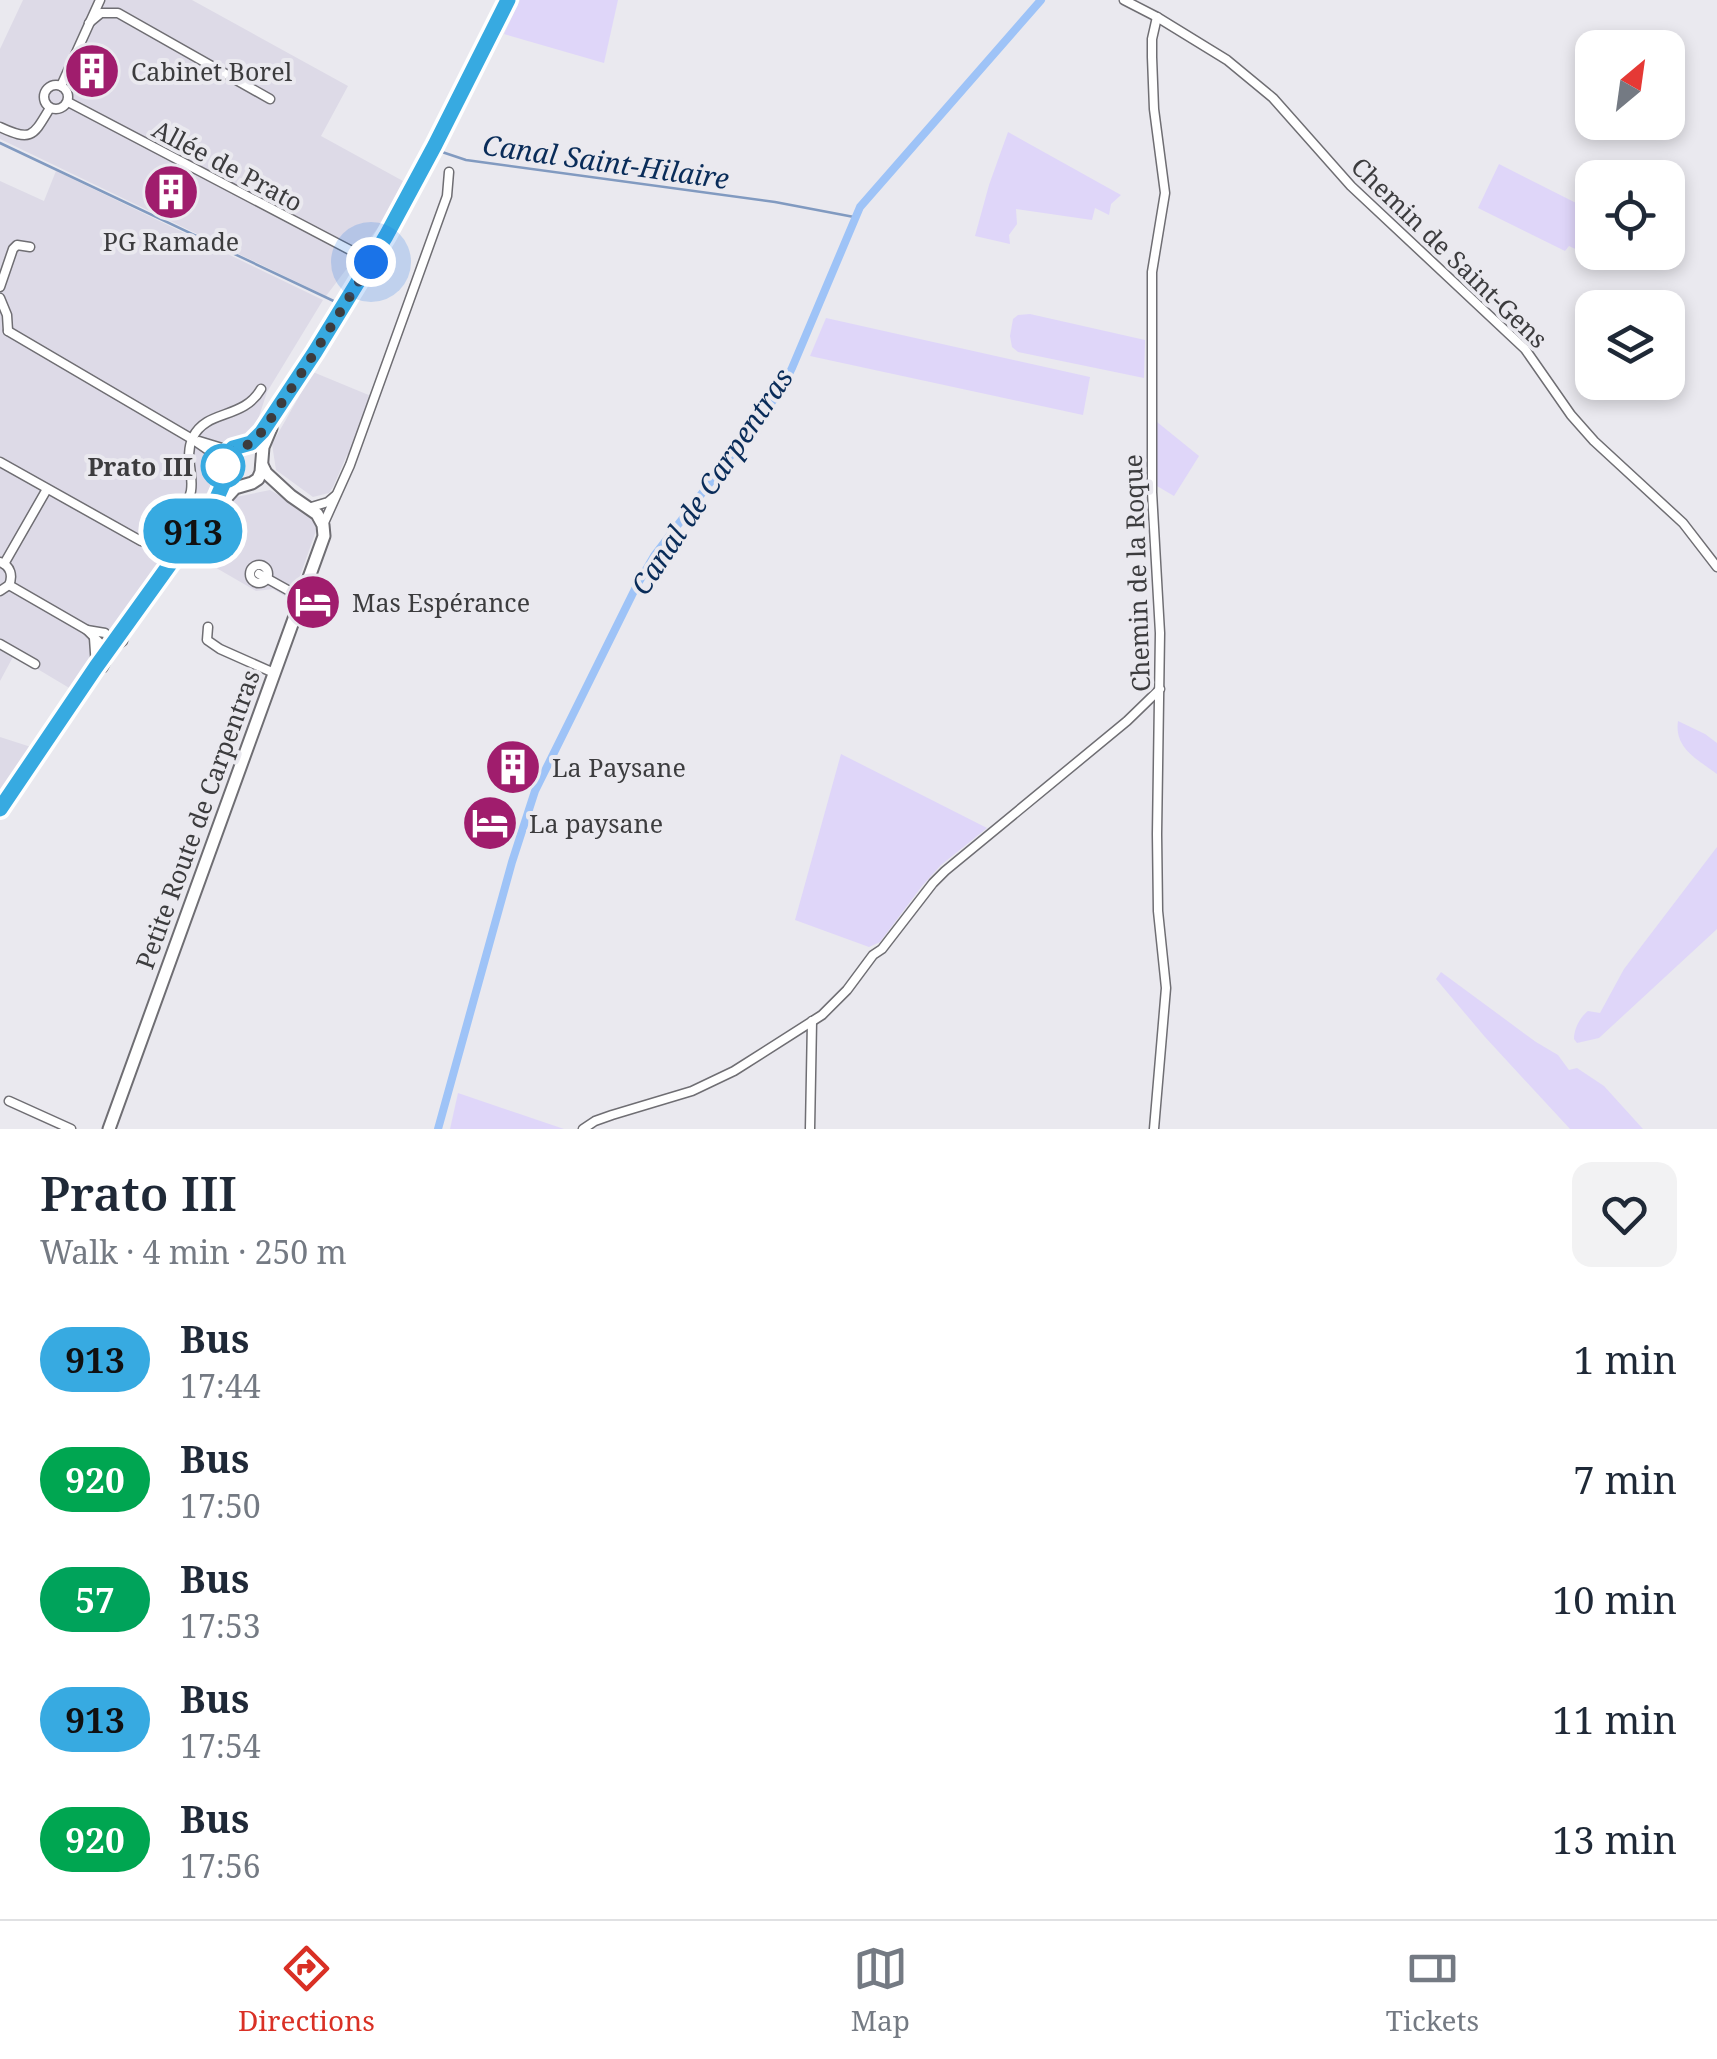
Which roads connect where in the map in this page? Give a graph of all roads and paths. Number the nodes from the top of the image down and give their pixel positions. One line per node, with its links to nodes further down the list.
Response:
1 (100, 0): 5 (street)
2 (508, 0): 13 (main road)
3 (1124, 0): 4 (street, Chemin de Saint-Gens)
4 (1157, 16): 31 (street, Chemin de Saint-Gens); 43 (street, Chemin de la Roque)
5 (90, 23): 6 (street); 7 (street)
6 (61, 86): 8 (street); 9 (street)
7 (270, 99)
8 (68, 102): 9 (street); 13 (street, Allée de Prato)
9 (50, 108): 10 (street)
10 (0, 127)
11 (449, 172): 26 (street, Petite Route de Carpentras)
12 (30, 247): 14 (street)
13 (371, 262): 17 (main road)
14 (0, 287)
15 (0, 298): 16 (street)
16 (4, 333): 19 (street)
17 (301, 375): 20 (main road); 22 (main road)
18 (261, 388): 19 (street)
19 (192, 438): 20 (street); 23 (street); 25 (street)
20 (239, 448): 22 (main road); 23 (main road)
21 (0, 462): 25 (street)
22 (261, 462): 24 (main road); 27 (main road)
23 (224, 471): 24 (main road); 38 (main road)
24 (246, 484): 27 (main road); 38 (main road)
25 (47, 489): 30 (street)
26 (339, 493): 28 (street); 29 (street, Petite Route de Carpentras)
27 (291, 496): 28 (main road)
28 (308, 508): 29 (main road)
29 (323, 524): 34 (main road, Petite Route de Carpentras)
30 (2, 563): 33 (street)
31 (1717, 567)
32 (263, 576): 34 (street)
33 (4, 588): 36 (street)
34 (302, 598): 42 (main road, Petite Route de Carpentras)
35 (208, 627): 42 (street)
36 (86, 630): 37 (street); 38 (street)
37 (94, 638): 38 (street); 41 (street)
38 (113, 643): 41 (main road)
39 (0, 644): 40 (street)
40 (34, 664)
41 (99, 668): 44 (main road)
42 (274, 672): 48 (main road, Petite Route de Carpentras)
43 (1160, 689): 45 (street); 51 (street, Chemin de la Roque)
44 (0, 808)
45 (812, 1022): 49 (street); 50 (street)
46 (8, 1100): 47 (street)
47 (71, 1129)
48 (108, 1129)
49 (583, 1129)
50 (810, 1129)
51 (1154, 1129)

